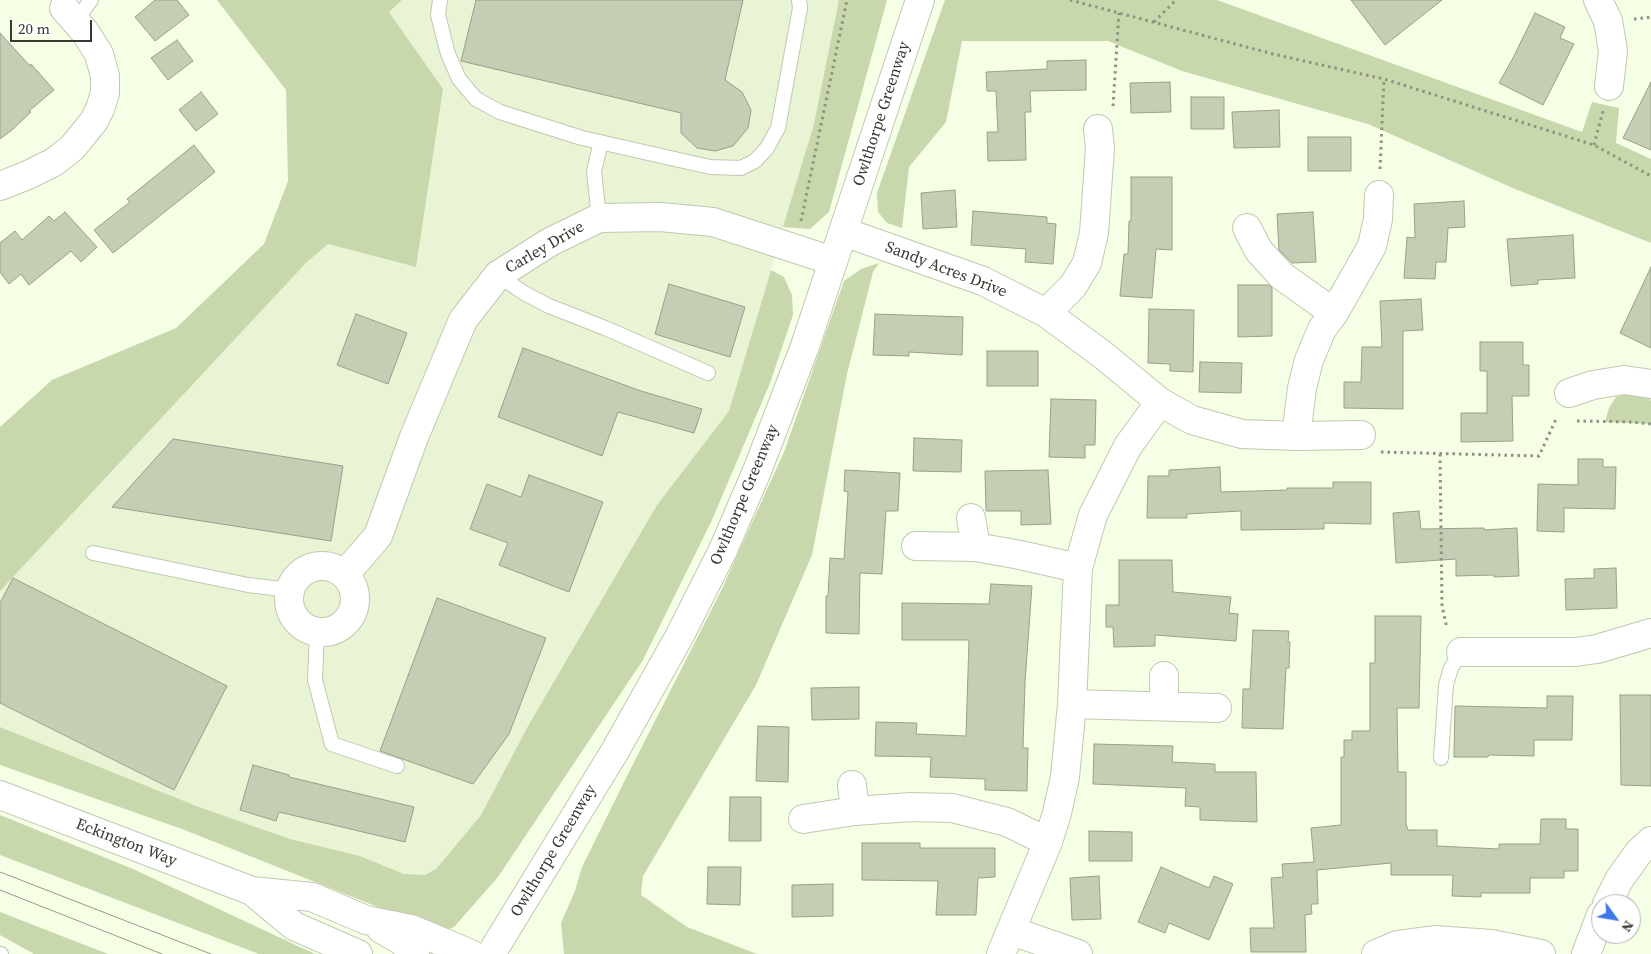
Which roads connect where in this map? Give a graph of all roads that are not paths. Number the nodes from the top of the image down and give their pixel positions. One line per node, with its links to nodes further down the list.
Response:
1 (440, 0): 8 (lane)
2 (800, 0): 8 (lane)
3 (920, 0): 13 (street, Owlthorpe Greenway)
4 (1598, 0): 6 (street)
5 (77, 10): 9 (street)
6 (1609, 86)
7 (1098, 128): 16 (street)
8 (601, 142): 11 (lane)
9 (0, 186)
10 (1379, 195): 17 (street)
11 (599, 218): 14 (street, Carley Drive); 15 (street, Carley Drive)
12 (1247, 228): 17 (street)
13 (844, 232): 14 (street, Owlthorpe Greenway); 16 (street, Sandy Acres Drive)
14 (834, 261): 52 (street, Owlthorpe Greenway)
15 (498, 275): 18 (lane); 29 (street, Carley Drive)
16 (1046, 313): 21 (street, Sandy Acres Drive)
17 (1334, 313): 23 (street)
18 (708, 373)
19 (1651, 384): 20 (street)
20 (1569, 393)
21 (1160, 402): 23 (street, Sandy Acres Drive); 28 (street)
22 (1361, 435): 23 (street, Sandy Acres Drive)
23 (1296, 436)
24 (970, 518): 26 (street)
25 (916, 546): 26 (street)
26 (976, 547): 28 (street)
27 (93, 553): 30 (lane)
28 (1078, 568): 35 (street)
29 (345, 574): 30 (street); 31 (street)
30 (290, 590): 31 (street)
31 (317, 632): 39 (lane)
32 (1651, 633): 33 (street)
33 (1461, 652): 38 (lane)
34 (1164, 676): 36 (street)
35 (1072, 704): 36 (street); 43 (street)
36 (1164, 706): 37 (street)
37 (1217, 708)
38 (1441, 758)
39 (397, 766)
40 (0, 795): 44 (street, Eckington Way)
41 (803, 819): 43 (street)
42 (1651, 841): 45 (street)
43 (1048, 842): 48 (street)
44 (252, 892): 46 (street, Eckington Way); 49 (street, Eckington Way)
45 (1612, 894)
46 (366, 920): 50 (street); 51 (street, Eckington Way)
47 (1591, 941): 56 (street)
48 (1007, 942): 53 (street)
49 (358, 954)
50 (416, 954)
51 (470, 954)
52 (492, 954)
53 (1078, 954)
54 (1376, 954): 55 (street)
55 (1541, 954)
56 (1586, 954)

